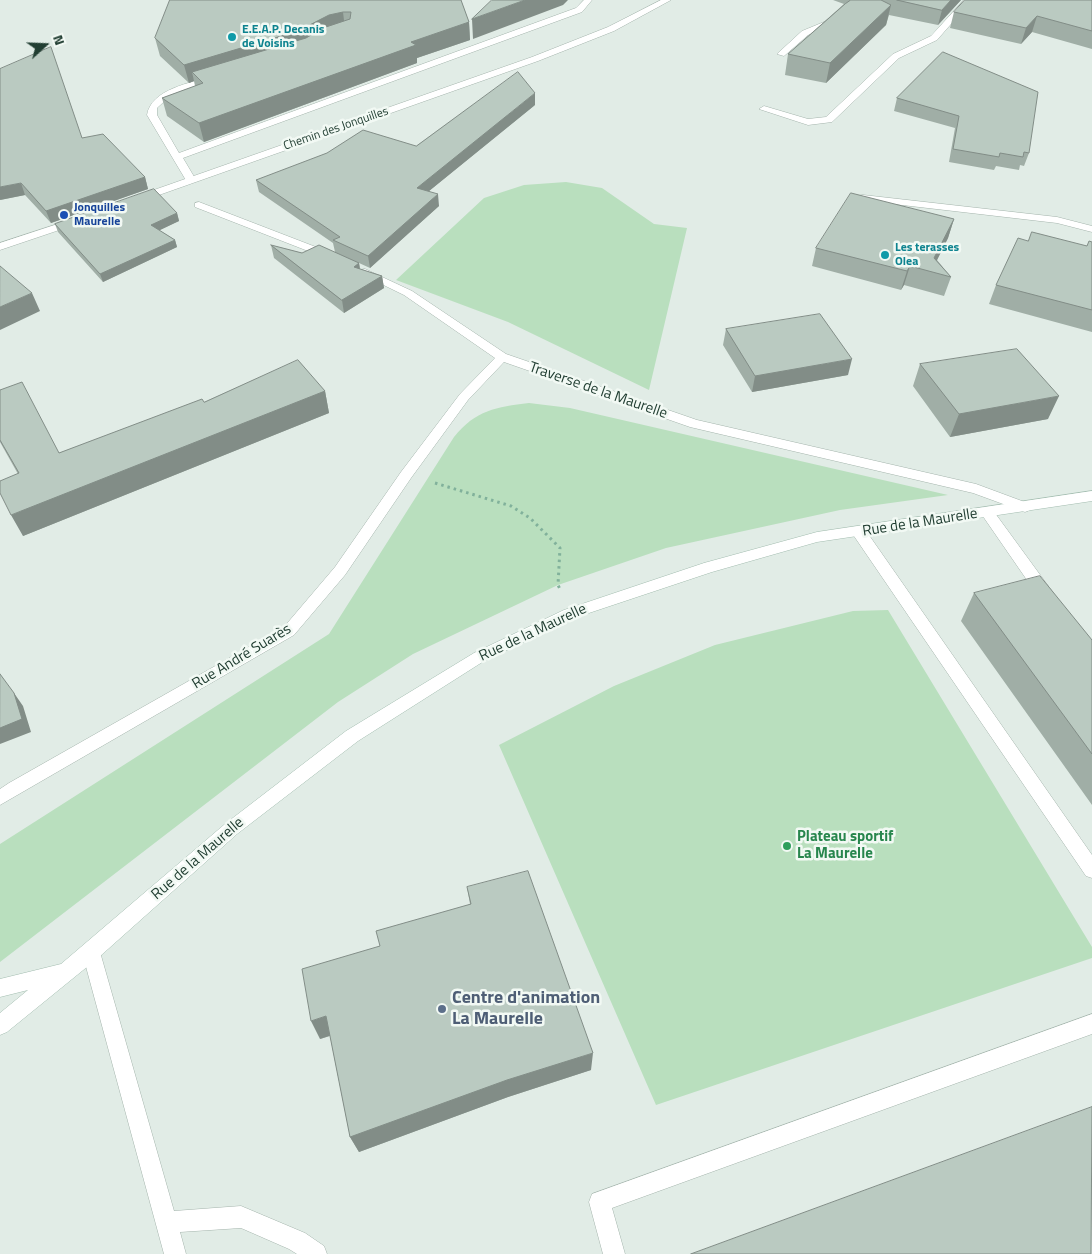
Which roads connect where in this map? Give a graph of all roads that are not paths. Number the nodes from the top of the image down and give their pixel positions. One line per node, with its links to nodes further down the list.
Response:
1 (588, 0): 8 (street)
2 (667, 0): 9 (street, Chemin des Jonquilles)
3 (866, 0): 5 (street)
4 (968, 0): 7 (street)
5 (781, 54)
6 (221, 76): 8 (street)
7 (764, 109)
8 (177, 157): 9 (street)
9 (191, 180): 11 (street, Chemin des Jonquilles)
10 (863, 198): 14 (street)
11 (131, 202)
12 (199, 205): 16 (street)
13 (88, 217): 15 (street)
14 (1092, 229)
15 (0, 247)
16 (338, 259)
17 (355, 268): 18 (street, Traverse de la Maurelle)
18 (502, 357): 20 (street, Traverse de la Maurelle); 24 (street, Rue André Suarès)
19 (1091, 498): 20 (street, Rue de la Maurelle)
20 (1025, 507): 21 (street, Rue de la Maurelle)
21 (987, 512): 22 (street, Rue de la Maurelle); 23 (street)
22 (859, 532): 25 (street); 26 (street, Rue de la Maurelle)
23 (1060, 608)
24 (0, 798)
25 (1092, 870)
26 (91, 952): 27 (street, Rue de la Maurelle); 31 (street)
27 (66, 971): 28 (street, Rue de la Maurelle); 30 (street, Rue de la Maurelle)
28 (0, 988)
29 (1092, 1024): 34 (street)
30 (0, 1025)
31 (165, 1222): 32 (street); 33 (street)
32 (175, 1254)
33 (316, 1254)
34 (614, 1254)

